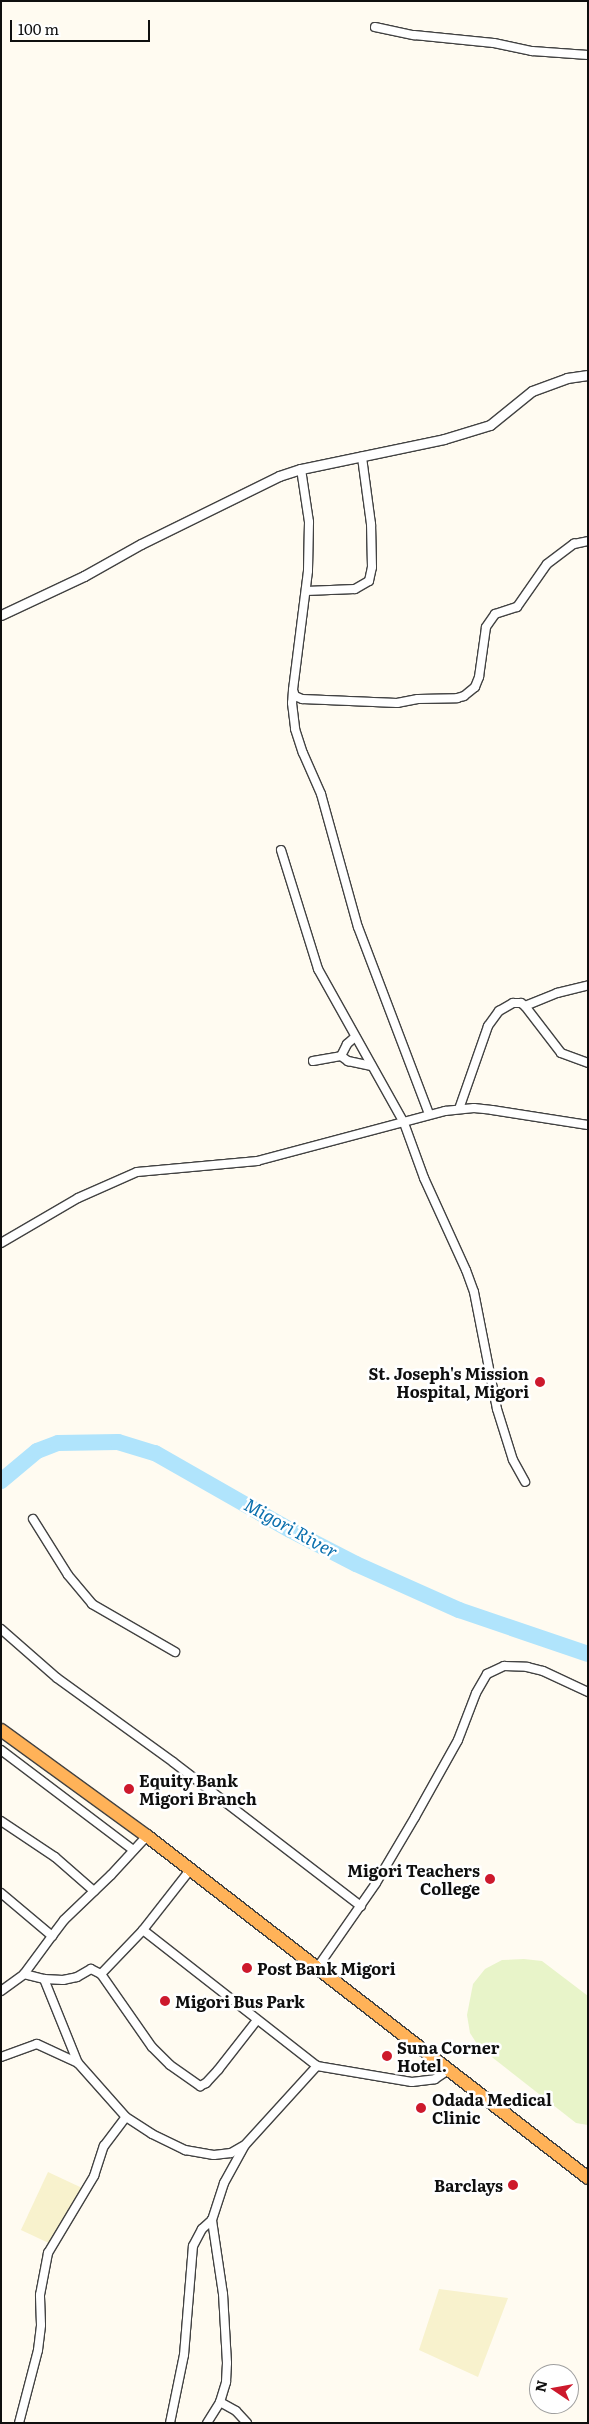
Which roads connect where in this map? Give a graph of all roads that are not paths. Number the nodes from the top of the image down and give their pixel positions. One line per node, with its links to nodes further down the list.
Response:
1 (375, 27): 2 (street)
2 (588, 55)
3 (588, 375): 4 (street)
4 (362, 457): 5 (street); 7 (street)
5 (301, 469): 7 (street); 8 (street)
6 (588, 540): 9 (street)
7 (306, 591): 9 (street)
8 (1, 616)
9 (293, 690): 19 (street)
10 (281, 850): 13 (street)
11 (588, 985): 12 (street)
12 (525, 1006): 16 (street); 18 (street)
13 (355, 1037): 14 (street); 17 (street)
14 (341, 1056): 15 (street); 17 (street)
15 (313, 1061)
16 (588, 1063)
17 (371, 1066): 20 (street)
18 (459, 1109): 19 (street); 21 (street)
19 (429, 1114): 20 (street)
20 (404, 1123): 22 (street); 23 (street)
21 (588, 1125)
22 (1, 1243)
23 (525, 1482)
24 (33, 1519): 26 (street)
25 (1, 1630): 36 (street)
26 (175, 1652)
27 (588, 1692): 36 (street)
28 (1, 1730): 31 (highway)
29 (1, 1750): 32 (street)
30 (1, 1821): 34 (street)
31 (147, 1836): 32 (street); 33 (highway)
32 (134, 1850): 34 (street)
33 (190, 1870): 37 (street); 39 (highway)
34 (94, 1891): 38 (street)
35 (1, 1893): 38 (street)
36 (361, 1906): 39 (street)
37 (143, 1930): 41 (street); 44 (street)
38 (52, 1936): 40 (street)
39 (317, 1968): 48 (highway)
40 (24, 1974): 42 (street); 43 (street)
41 (101, 1974): 42 (street); 44 (street)
42 (44, 1979): 46 (street)
43 (1, 1991)
44 (257, 2020): 47 (street)
45 (1, 2057): 46 (street)
46 (78, 2063): 49 (street)
47 (317, 2066): 48 (street); 50 (street)
48 (450, 2069): 51 (highway)
49 (126, 2117): 50 (street); 54 (street)
50 (244, 2145): 52 (street)
51 (588, 2178)
52 (212, 2220): 53 (street); 55 (street)
53 (220, 2402): 56 (street); 57 (street)
54 (19, 2423)
55 (170, 2423)
56 (207, 2423)
57 (248, 2423)

